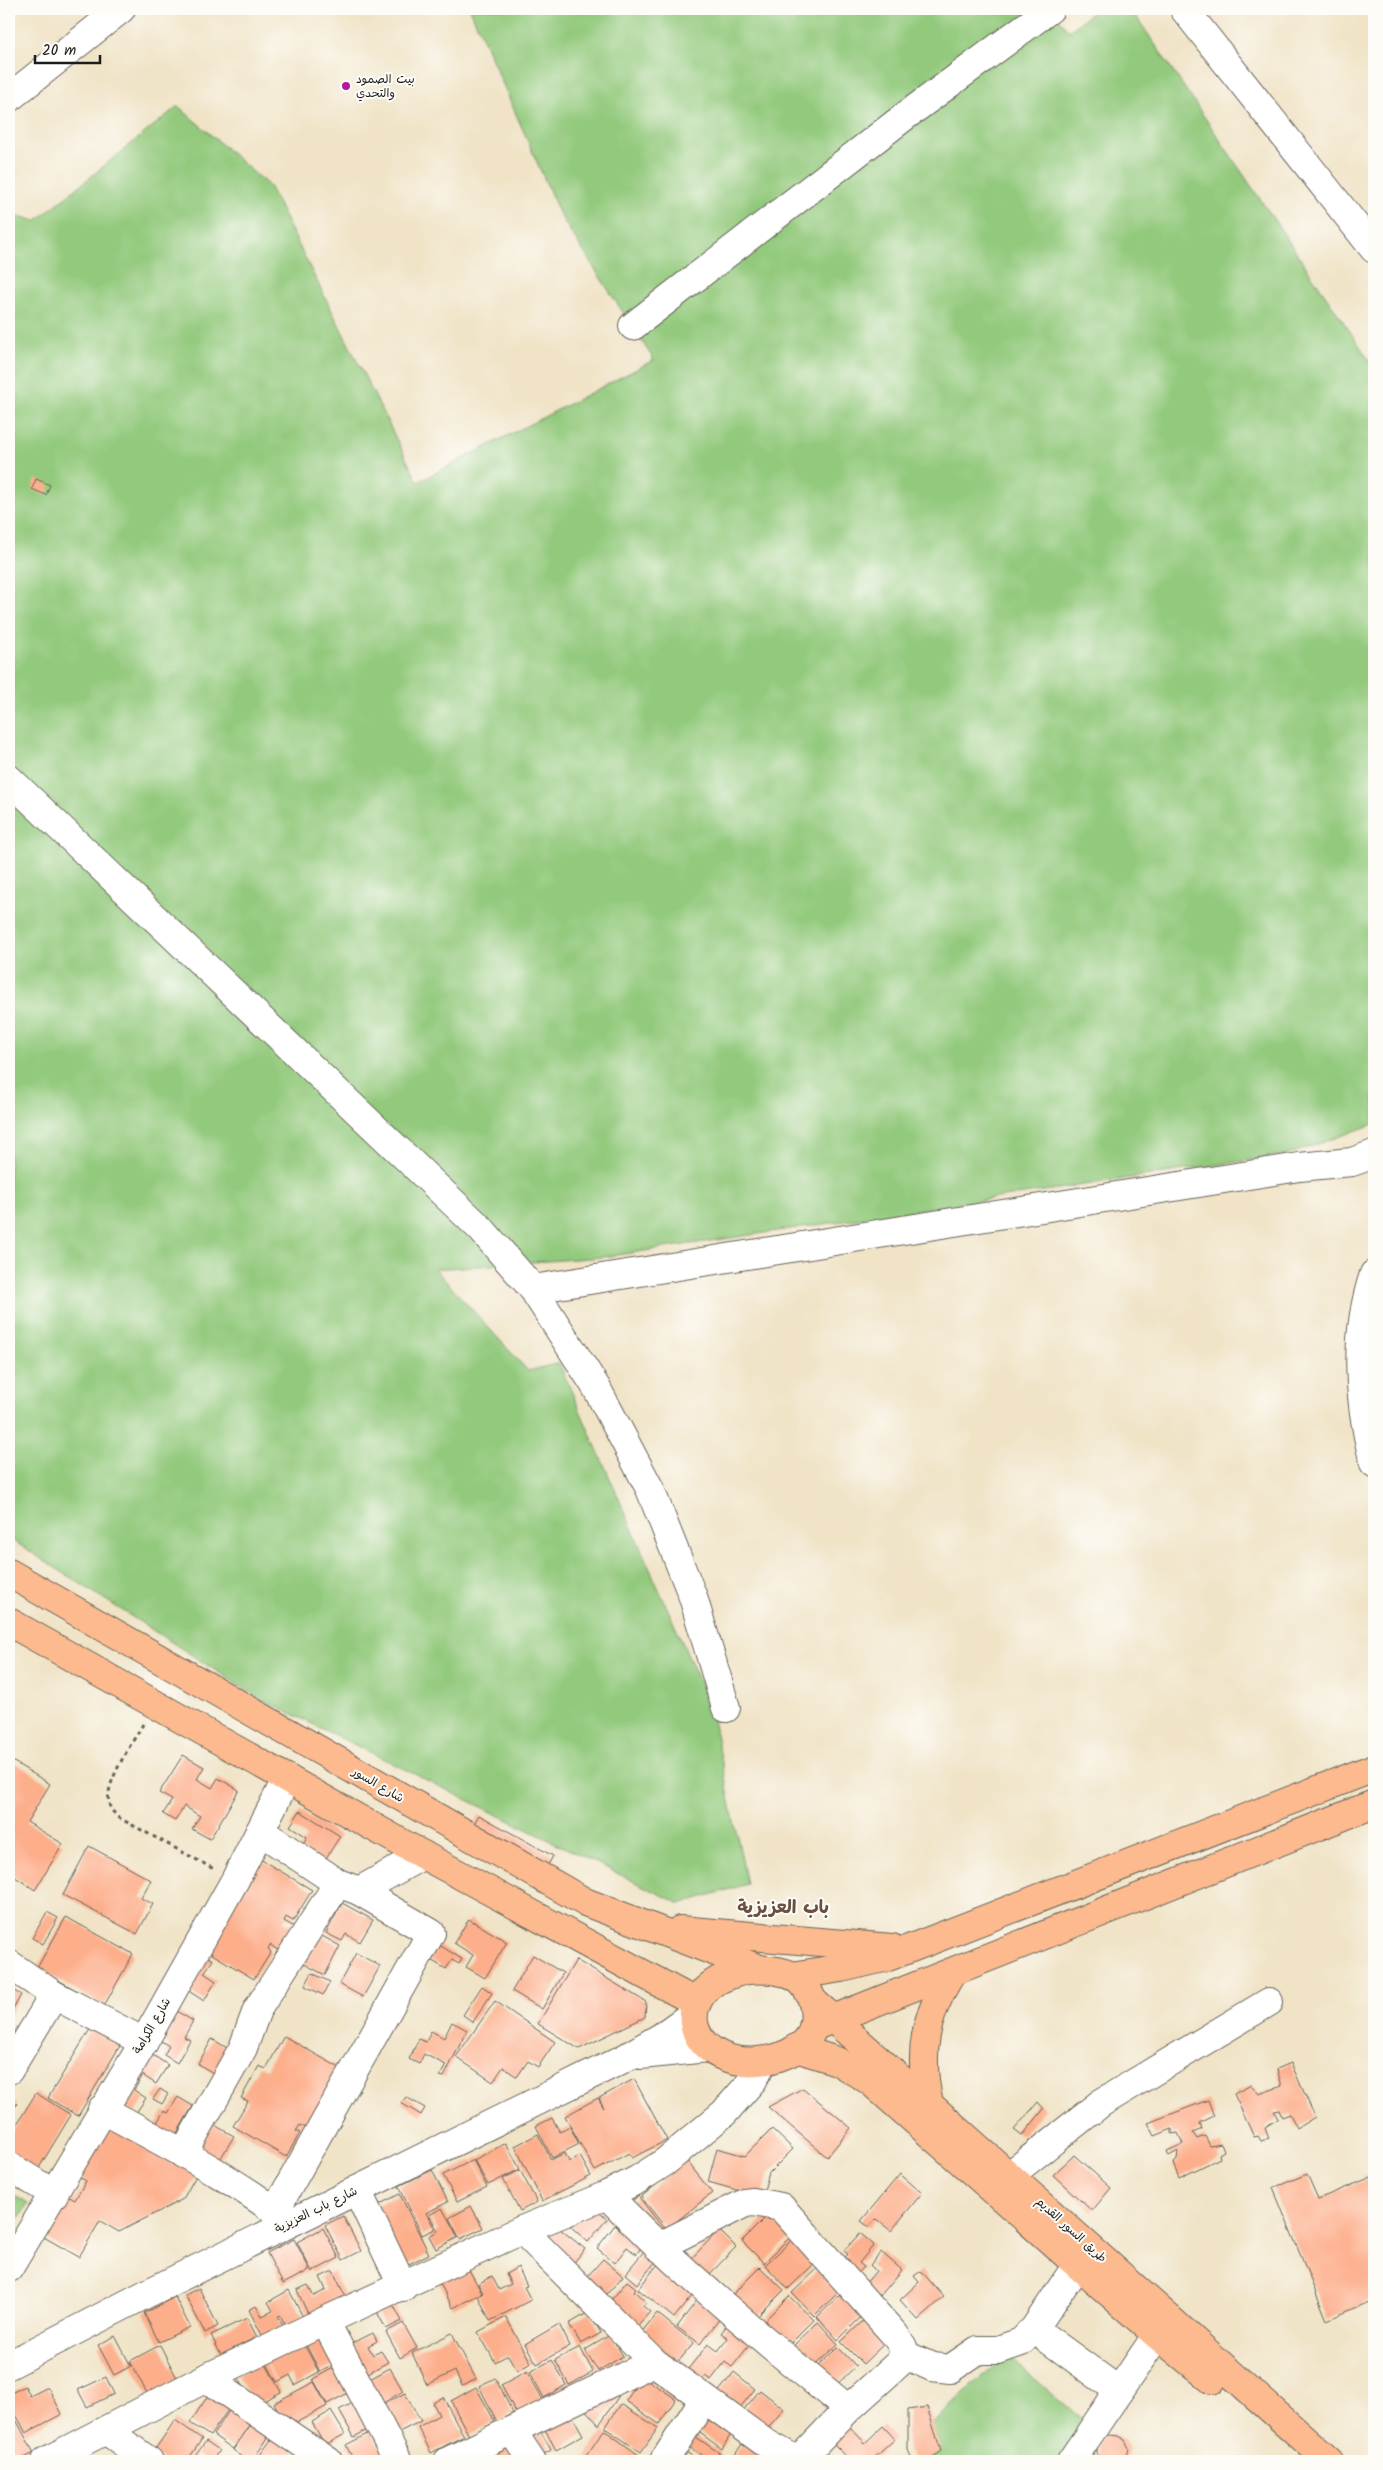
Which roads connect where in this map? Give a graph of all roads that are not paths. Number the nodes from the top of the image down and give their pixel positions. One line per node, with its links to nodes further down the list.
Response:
1 (121, 9): 4 (street)
2 (1050, 9): 7 (street)
3 (1184, 9): 6 (street)
4 (92, 18): 5 (street)
5 (9, 98)
6 (1374, 249)
7 (633, 326)
8 (9, 778): 11 (street)
9 (1374, 1154): 11 (street)
10 (1373, 1280): 12 (street)
11 (533, 1289): 15 (street)
12 (1374, 1463)
13 (9, 1573): 22 (main road, شارع السور)
14 (9, 1622): 17 (main road)
15 (726, 1708)
16 (1374, 1768): 23 (main road)
17 (287, 1778): 19 (street, شارع الكرامة); 20 (main road)
18 (1374, 1804): 26 (main road)
19 (260, 1831): 21 (street); 32 (street, شارع الكرامة)
20 (423, 1855): 21 (street); 30 (main road)
21 (349, 1887): 40 (street); 46 (street)
22 (654, 1928): 23 (main road); 25 (main road, شارع السور)
23 (908, 1949): 27 (main road)
24 (9, 1964): 28 (street)
25 (760, 1969): 27 (main road); 30 (main road)
26 (952, 1973): 31 (main road); 38 (main road)
27 (792, 1976): 31 (main road)
28 (54, 1995): 32 (street); 37 (street)
29 (1268, 2002): 42 (street)
30 (696, 2008): 33 (main road); 35 (street, شارع باب العزيزية)
31 (820, 2016): 34 (main road); 38 (main road, طريق السور القديم)
32 (144, 2042): 39 (street, شارع الكرامة)
33 (707, 2048): 35 (street, شارع باب العزيزية); 36 (main road)
34 (796, 2048): 36 (main road); 49 (main road, طريق السور القديم)
35 (625, 2058): 43 (street, شارع باب العزيزية)
36 (763, 2061): 45 (street)
37 (9, 2070)
38 (930, 2104): 42 (main road, طريق السور القديم)
39 (102, 2109): 40 (street); 44 (street, شارع الكرامة)
40 (183, 2154): 46 (street)
41 (9, 2166): 44 (street)
42 (1010, 2176): 74 (main road, طريق السور القديم)
43 (357, 2190): 46 (street, شارع باب العزيزية); 51 (street)
44 (54, 2194): 50 (street, شارع الكرامة)
45 (607, 2195): 47 (street); 48 (street)
46 (283, 2217): 57 (street, شارع باب العزيزية)
47 (522, 2230): 51 (street); 56 (street)
48 (658, 2247): 55 (street); 61 (street)
49 (1077, 2264): 53 (street); 54 (main road, طريق السور القديم)
50 (9, 2268)
51 (403, 2287): 52 (street)
52 (325, 2321): 58 (street); 67 (street)
53 (1034, 2329): 55 (street); 59 (street)
54 (1157, 2335): 59 (street); 73 (main road, طريق السور القديم)
55 (904, 2354): 61 (street)
56 (654, 2362): 60 (street); 63 (street)
57 (9, 2365)
58 (206, 2378): 62 (street); 66 (street)
59 (1119, 2392): 72 (street)
60 (704, 2399): 70 (street); 71 (street)
61 (848, 2409): 71 (street)
62 (107, 2431): 64 (street); 65 (street)
63 (512, 2431): 68 (street); 69 (street)
64 (46, 2461)
65 (149, 2461)
66 (328, 2461)
67 (398, 2461)
68 (448, 2461)
69 (532, 2461)
70 (664, 2461)
71 (798, 2461)
72 (1071, 2461)
73 (1310, 2461)
74 (1329, 2461)

